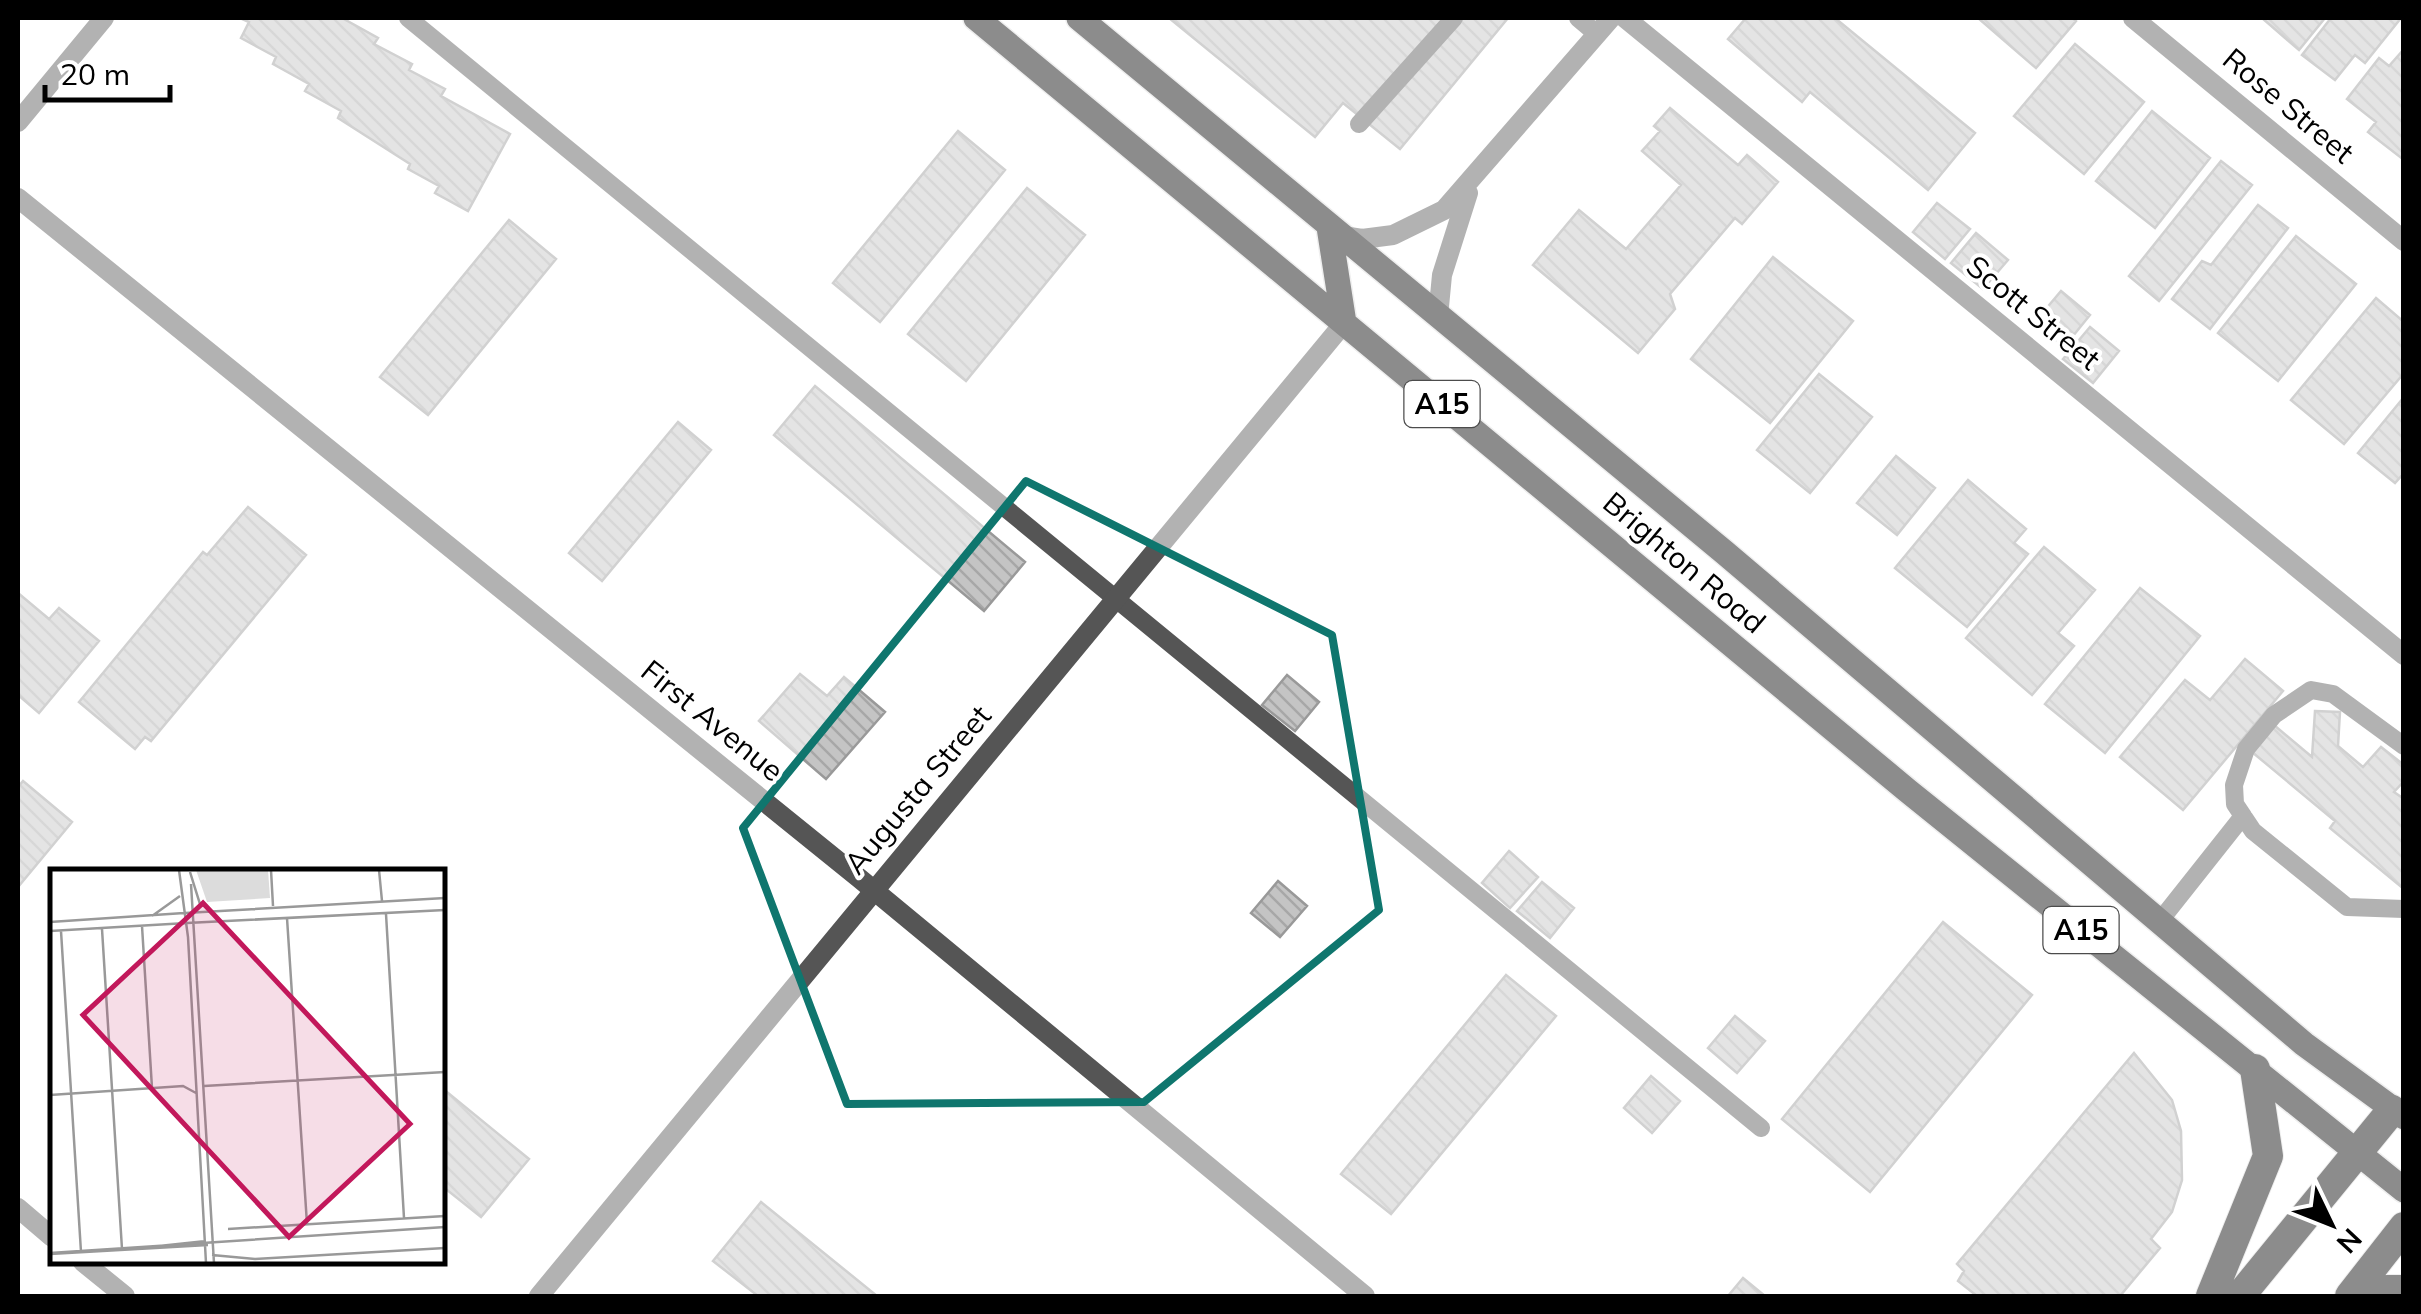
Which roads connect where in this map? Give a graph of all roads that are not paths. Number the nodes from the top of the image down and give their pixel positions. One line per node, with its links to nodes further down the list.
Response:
1 (104, 18): 10 (street)
2 (408, 18): 18 (lane)
3 (976, 18): 17 (main road, Brighton Road / A15)
4 (1080, 18): 14 (main road, Brighton Road / A15)
5 (1454, 18): 11 (lane)
6 (1578, 18): 9 (lane)
7 (1626, 18): 19 (street, Scott Street)
8 (2133, 18): 15 (street, Rose Street)
9 (1604, 26): 12 (street)
10 (18, 122)
11 (1360, 124)
12 (1488, 162): 14 (street); 16 (street)
13 (18, 198): 22 (street, First Avenue)
14 (1333, 230): 16 (main road, Brighton Road / A15); 17 (main road)
15 (2404, 241)
16 (1438, 318): 24 (main road, Brighton Road / A15)
17 (1344, 323): 18 (street, Augusta Street); 25 (main road, Brighton Road / A15)
18 (1116, 598): 22 (street, Augusta Street); 27 (lane)
19 (2404, 655)
20 (2404, 746): 21 (lane)
21 (2243, 816): 23 (lane); 24 (lane)
22 (874, 891): 36 (street, Augusta Street); 37 (street, First Avenue)
23 (2404, 909)
24 (2159, 922): 26 (main road, Brighton Road / A15)
25 (2255, 1070): 28 (main road, Brighton Road / A15); 38 (highway)
26 (2398, 1113): 28 (highway)
27 (1761, 1128)
28 (2357, 1152): 29 (main road, A15); 39 (highway)
29 (2404, 1190)
30 (18, 1208): 32 (street)
31 (2404, 1227): 40 (highway)
32 (50, 1235)
33 (85, 1264): 35 (street)
34 (2404, 1290): 41 (highway)
35 (125, 1296)
36 (539, 1296)
37 (1364, 1296)
38 (2211, 1296)
39 (2240, 1296)
40 (2350, 1296)
41 (2380, 1296)

